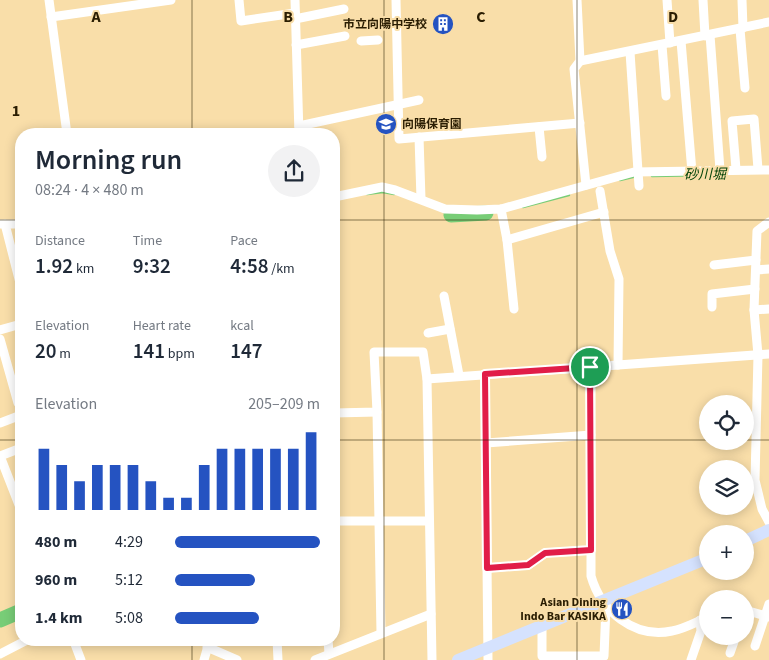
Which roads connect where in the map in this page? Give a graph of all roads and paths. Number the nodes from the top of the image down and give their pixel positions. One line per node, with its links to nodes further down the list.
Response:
1 (49, 0): 12 (street)
2 (171, 0): 12 (street)
3 (239, 0): 11 (street)
4 (295, 0): 11 (street)
5 (396, 0): 27 (street)
6 (577, 0): 23 (street)
7 (667, 0): 20 (street)
8 (703, 0): 15 (street)
9 (742, 0): 14 (street)
10 (344, 9): 11 (street)
11 (295, 16): 21 (street)
12 (51, 17): 30 (street)
13 (769, 22): 14 (street)
14 (742, 28): 15 (street); 24 (street)
15 (708, 35): 19 (street); 36 (street)
16 (345, 36): 21 (street)
17 (361, 40): 18 (street)
18 (378, 40)
19 (681, 41): 20 (street); 40 (street)
20 (666, 44): 22 (street); 25 (street)
21 (296, 45): 31 (street)
22 (630, 52): 23 (street); 39 (street)
23 (580, 61): 28 (street)
24 (745, 88)
25 (666, 96)
26 (418, 100): 27 (street)
27 (399, 104): 32 (street); 33 (street)
28 (580, 123): 29 (street); 41 (street)
29 (539, 127): 33 (street); 34 (street)
30 (66, 128)
31 (299, 128)
32 (305, 128)
33 (419, 137): 45 (street)
34 (542, 157)
35 (758, 169): 37 (street); 37 (street); 38 (street)
36 (720, 170): 37 (street); 40 (street)
37 (736, 170)
38 (769, 170)
39 (638, 171): 40 (street); 41 (street); 42 (street)
40 (692, 172)
41 (586, 185): 46 (street)
42 (638, 186)
43 (600, 191): 47 (street)
44 (340, 196): 45 (street)
45 (421, 199): 46 (street)
46 (502, 209): 51 (street)
47 (604, 212): 51 (street); 70 (street)
48 (769, 222): 52 (street)
49 (2, 224): 50 (street); 54 (street)
50 (15, 224)
51 (507, 240): 60 (street)
52 (756, 260): 53 (street); 56 (street)
53 (714, 266)
54 (15, 267)
55 (769, 269): 56 (street)
56 (756, 270): 57 (street)
57 (755, 289): 59 (street); 62 (street)
58 (444, 296): 64 (street)
59 (712, 307)
60 (514, 309)
61 (769, 309): 62 (street)
62 (754, 310): 69 (street)
63 (15, 326): 65 (street)
64 (450, 329): 66 (street); 73 (street)
65 (0, 330)
66 (428, 333)
67 (0, 339): 75 (street)
68 (769, 354): 69 (street)
69 (758, 355): 70 (street); 88 (street)
70 (618, 365): 71 (street)
71 (590, 367): 72 (street); 80 (street)
72 (485, 374): 73 (street); 81 (street)
73 (459, 375): 74 (street)
74 (427, 379): 76 (street); 86 (street)
75 (15, 392)
76 (378, 412): 77 (street); 85 (street)
77 (340, 413)
78 (15, 417): 79 (street)
79 (0, 423)
80 (591, 435): 81 (street); 91 (street)
81 (486, 443): 93 (street)
82 (15, 450): 83 (street)
83 (0, 456): 84 (street)
84 (15, 484)
85 (378, 521): 86 (street); 87 (street); 101 (street)
86 (429, 521): 97 (street)
87 (340, 522)
88 (769, 522)
89 (769, 530): 90 (street)
90 (754, 537)
91 (591, 550): 93 (street); 94 (street)
92 (699, 562): 94 (street)
93 (487, 568): 113 (street)
94 (603, 604): 99 (street); 100 (street); 100 (street)
95 (769, 604): 98 (street)
96 (754, 612): 98 (street)
97 (431, 614): 101 (street); 120 (street)
98 (767, 616): 110 (street)
99 (699, 621)
100 (542, 625): 113 (street)
101 (381, 634): 112 (street)
102 (699, 637): 122 (street)
103 (733, 645): 114 (street)
104 (15, 646): 111 (street)
105 (75, 646): 115 (street)
106 (208, 646): 116 (street)
107 (214, 646): 117 (street)
108 (277, 646): 118 (street)
109 (328, 646): 112 (street)
110 (755, 646)
111 (0, 654)
112 (329, 654): 119 (street)
113 (488, 654): 121 (street)
114 (730, 654)
115 (80, 660)
116 (204, 660)
117 (236, 660)
118 (278, 660)
119 (315, 660)
120 (432, 660)
121 (458, 660)
122 (691, 660)

